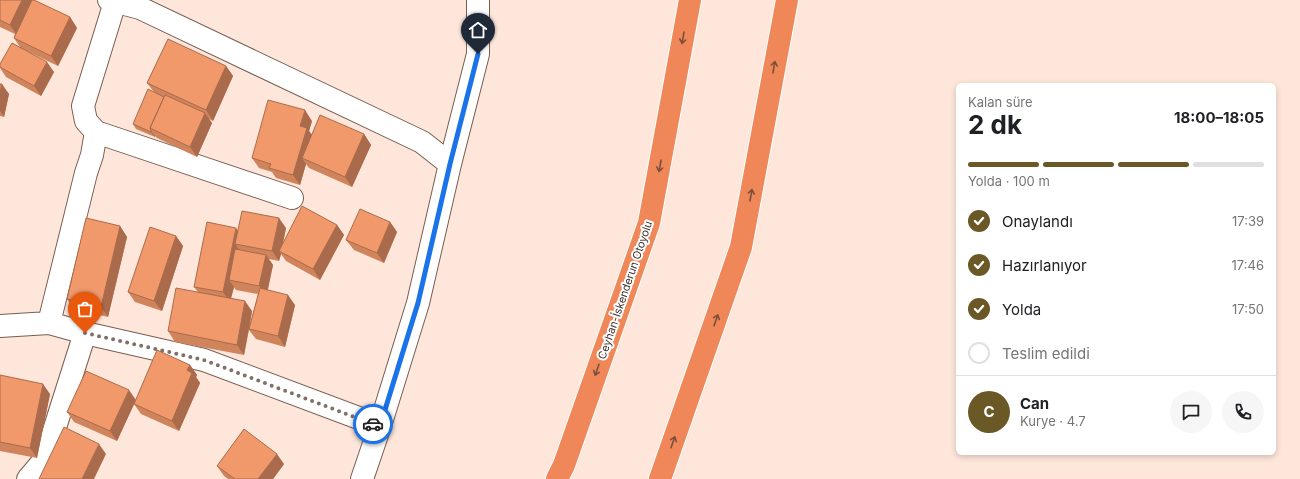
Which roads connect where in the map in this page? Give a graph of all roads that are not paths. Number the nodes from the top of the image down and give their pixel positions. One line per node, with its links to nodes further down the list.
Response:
1 (478, 0): 6 (street)
2 (690, 0): 14 (highway, Ceyhan-İskenderun Otoyolu, one-way to 14)
3 (787, 0): 15 (highway, one-way to 3)
4 (112, 1): 5 (street); 6 (street)
5 (96, 132): 7 (street); 8 (street)
6 (450, 164): 11 (street)
7 (292, 198)
8 (49, 323): 9 (street); 10 (street)
9 (0, 326)
10 (85, 333): 11 (street); 12 (street)
11 (380, 426): 13 (street)
12 (28, 479)
13 (362, 479)
14 (557, 479)
15 (660, 479)

